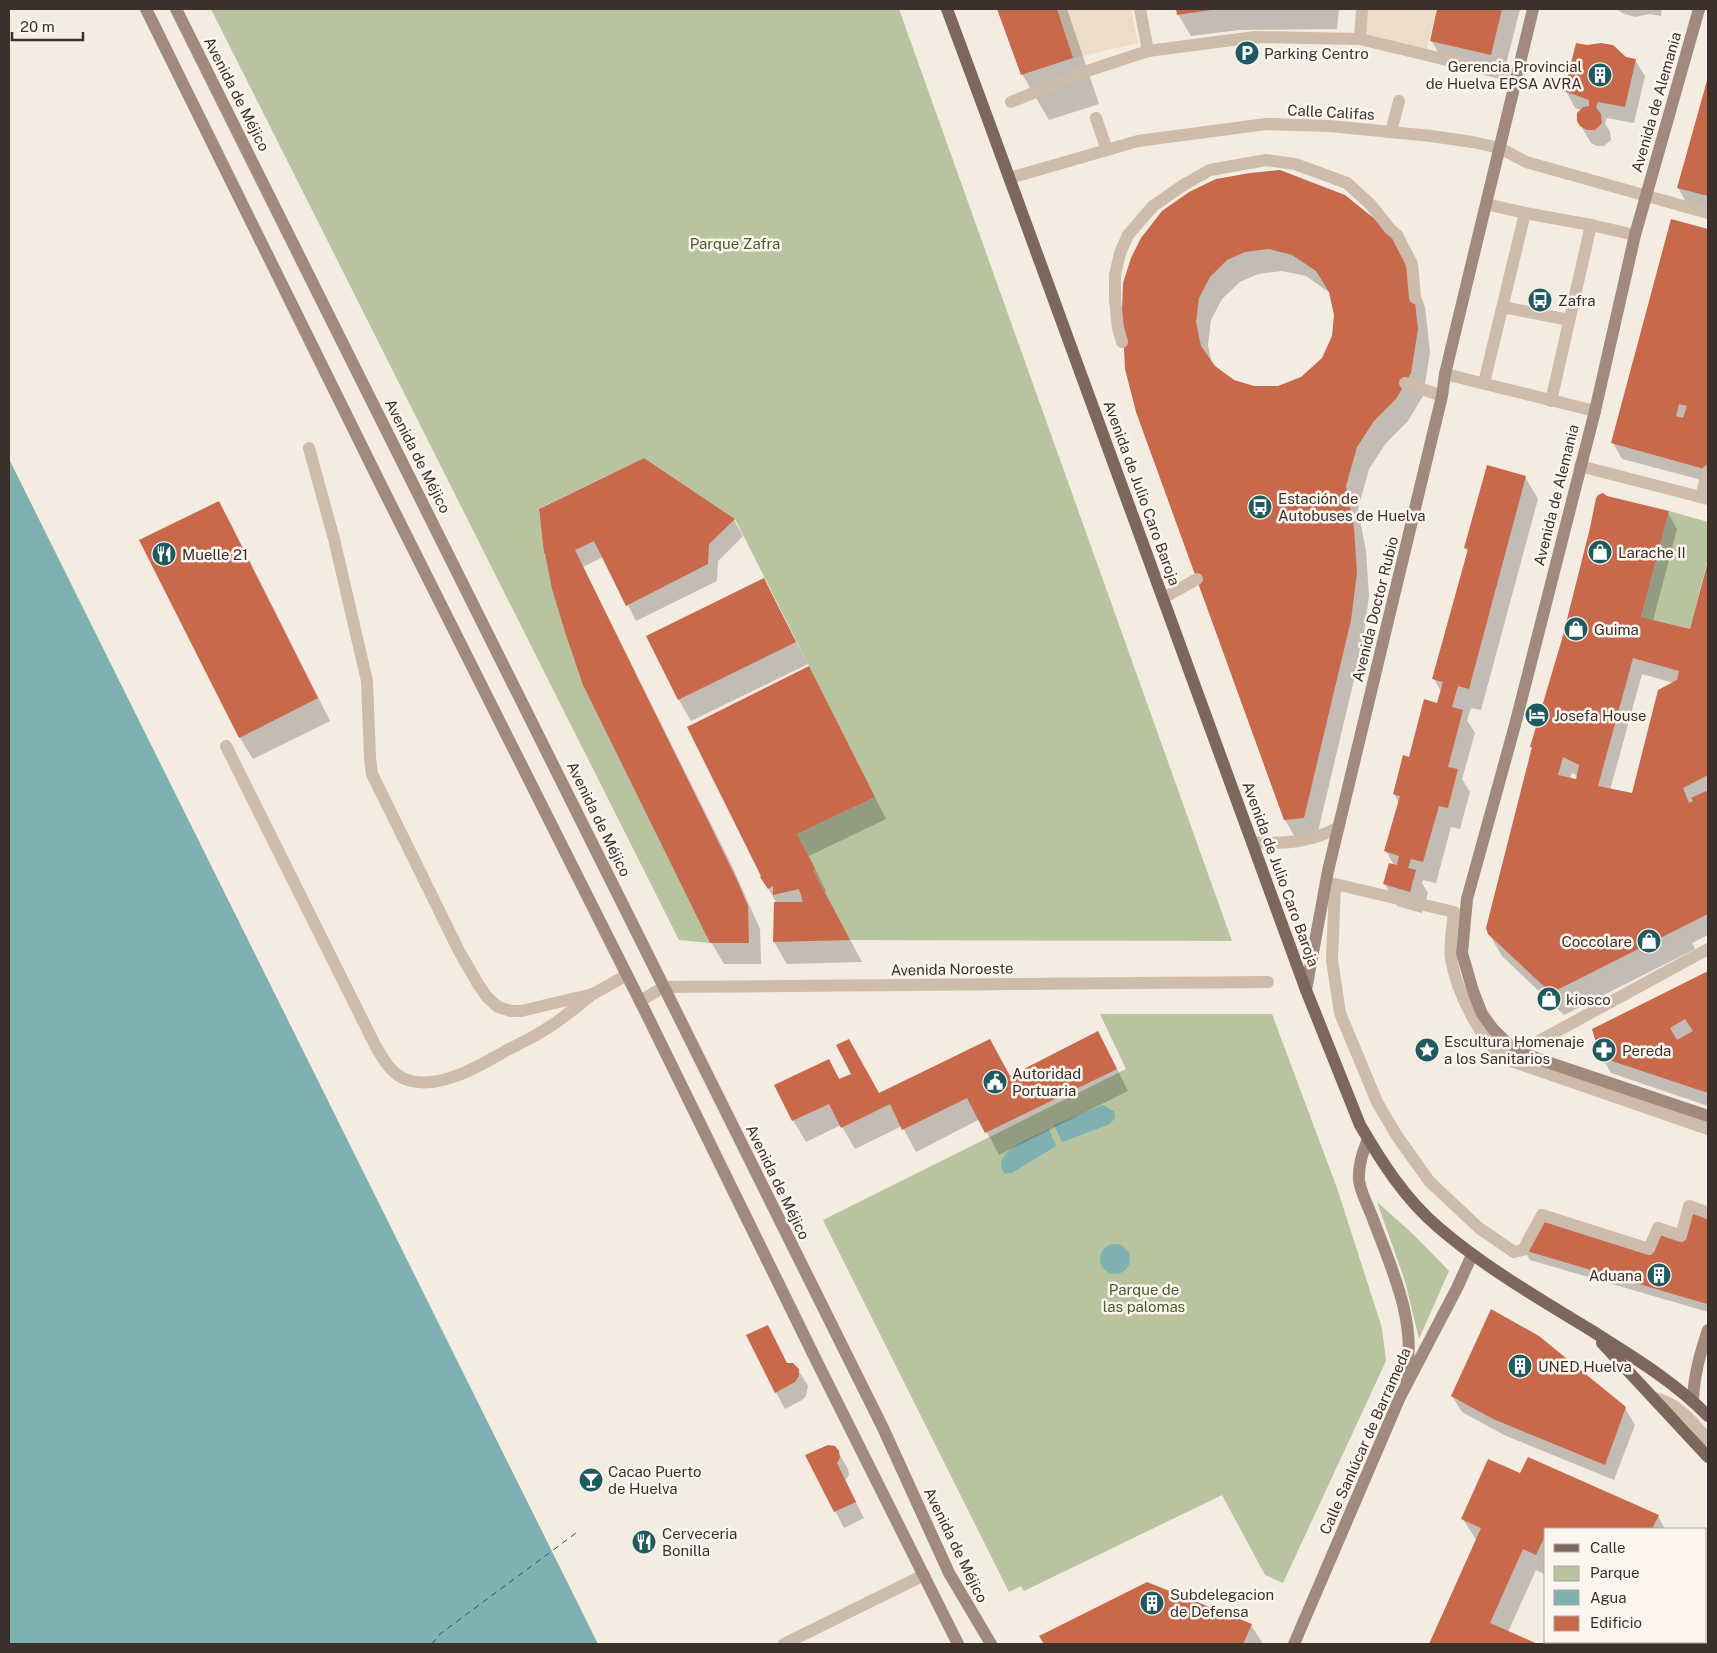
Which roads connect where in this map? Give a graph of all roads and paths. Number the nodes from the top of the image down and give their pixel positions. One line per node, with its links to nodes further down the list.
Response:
1 (146, 9): 44 (street)
2 (176, 9): 46 (street, Avenida de Méjico)
3 (947, 9): 17 (main road, Avenida de Julio Caro Baroja)
4 (1140, 9): 9 (street)
5 (1362, 9): 8 (street)
6 (1533, 9): 10 (street, Avenida Doctor Rubio)
7 (1698, 9): 18 (street, Avenida de Alemania)
8 (1360, 39): 9 (street); 10 (street)
9 (1148, 51): 12 (street)
10 (1516, 77): 15 (street, Avenida Doctor Rubio)
11 (1399, 100): 14 (street)
12 (1011, 102)
13 (1096, 118): 16 (street)
14 (1391, 132): 15 (street, Calle Califas); 16 (street, Calle Califas)
15 (1500, 148): 18 (street, Calle Califas); 19 (street, Avenida Doctor Rubio)
16 (1107, 150): 17 (street, Calle Califas)
17 (1010, 178): 39 (main road, Avenida de Julio Caro Baroja)
18 (1646, 196): 21 (street, Calle Califas); 23 (street, Avenida de Alemania)
19 (1486, 204): 20 (street); 28 (street, Avenida Doctor Rubio)
20 (1526, 213): 22 (street); 25 (street)
21 (1708, 213)
22 (1591, 225): 23 (street); 26 (street)
23 (1635, 235): 33 (street, Avenida de Alemania)
24 (1415, 298): 27 (street)
25 (1503, 307): 26 (street); 29 (street)
26 (1569, 320): 32 (street)
27 (1122, 342)
28 (1445, 374): 29 (street); 31 (street, Avenida Doctor Rubio)
29 (1484, 383): 32 (street)
30 (1405, 384): 31 (street)
31 (1442, 396): 41 (street, Avenida Doctor Rubio)
32 (1551, 401): 33 (street)
33 (1595, 411): 35 (street, Avenida de Alemania)
34 (309, 448): 48 (street)
35 (1580, 466): 37 (street); 51 (street, Avenida de Alemania)
36 (1708, 471): 37 (street)
37 (1705, 498)
38 (1197, 579): 39 (street)
39 (1163, 598): 42 (main road, Avenida de Julio Caro Baroja)
40 (226, 746): 48 (street)
41 (1339, 828): 42 (street); 47 (street, Avenida Doctor Rubio)
42 (1252, 842): 47 (main road, Avenida de Julio Caro Baroja)
43 (1708, 949): 50 (street)
44 (627, 975): 48 (street); 49 (street)
45 (1268, 982): 46 (street, Avenida Noroeste)
46 (664, 988): 49 (street, Avenida Noroeste); 67 (street, Avenida de Méjico)
47 (1306, 990): 53 (main road, Avenida de Julio Caro Baroja)
48 (593, 994)
49 (640, 1001): 64 (street)
50 (1539, 1041)
51 (1708, 1116)
52 (1708, 1128): 54 (street)
53 (1368, 1139): 55 (main road, Avenida de Julio Caro Baroja); 58 (street)
54 (1708, 1213)
55 (1472, 1255): 56 (main road, Avenida de Julio Caro Baroja); 58 (street, Calle Sanlúcar de Barrameda)
56 (1590, 1330): 59 (main road); 60 (main road)
57 (1708, 1330): 60 (street)
58 (1400, 1397): 68 (street, Calle Sanlúcar de Barrameda)
59 (1654, 1398): 62 (street); 63 (main road)
60 (1693, 1400): 61 (main road)
61 (1708, 1416)
62 (1708, 1440)
63 (1708, 1457)
64 (924, 1575): 65 (street); 66 (street)
65 (784, 1644)
66 (958, 1644)
67 (990, 1644)
68 (1294, 1644)

